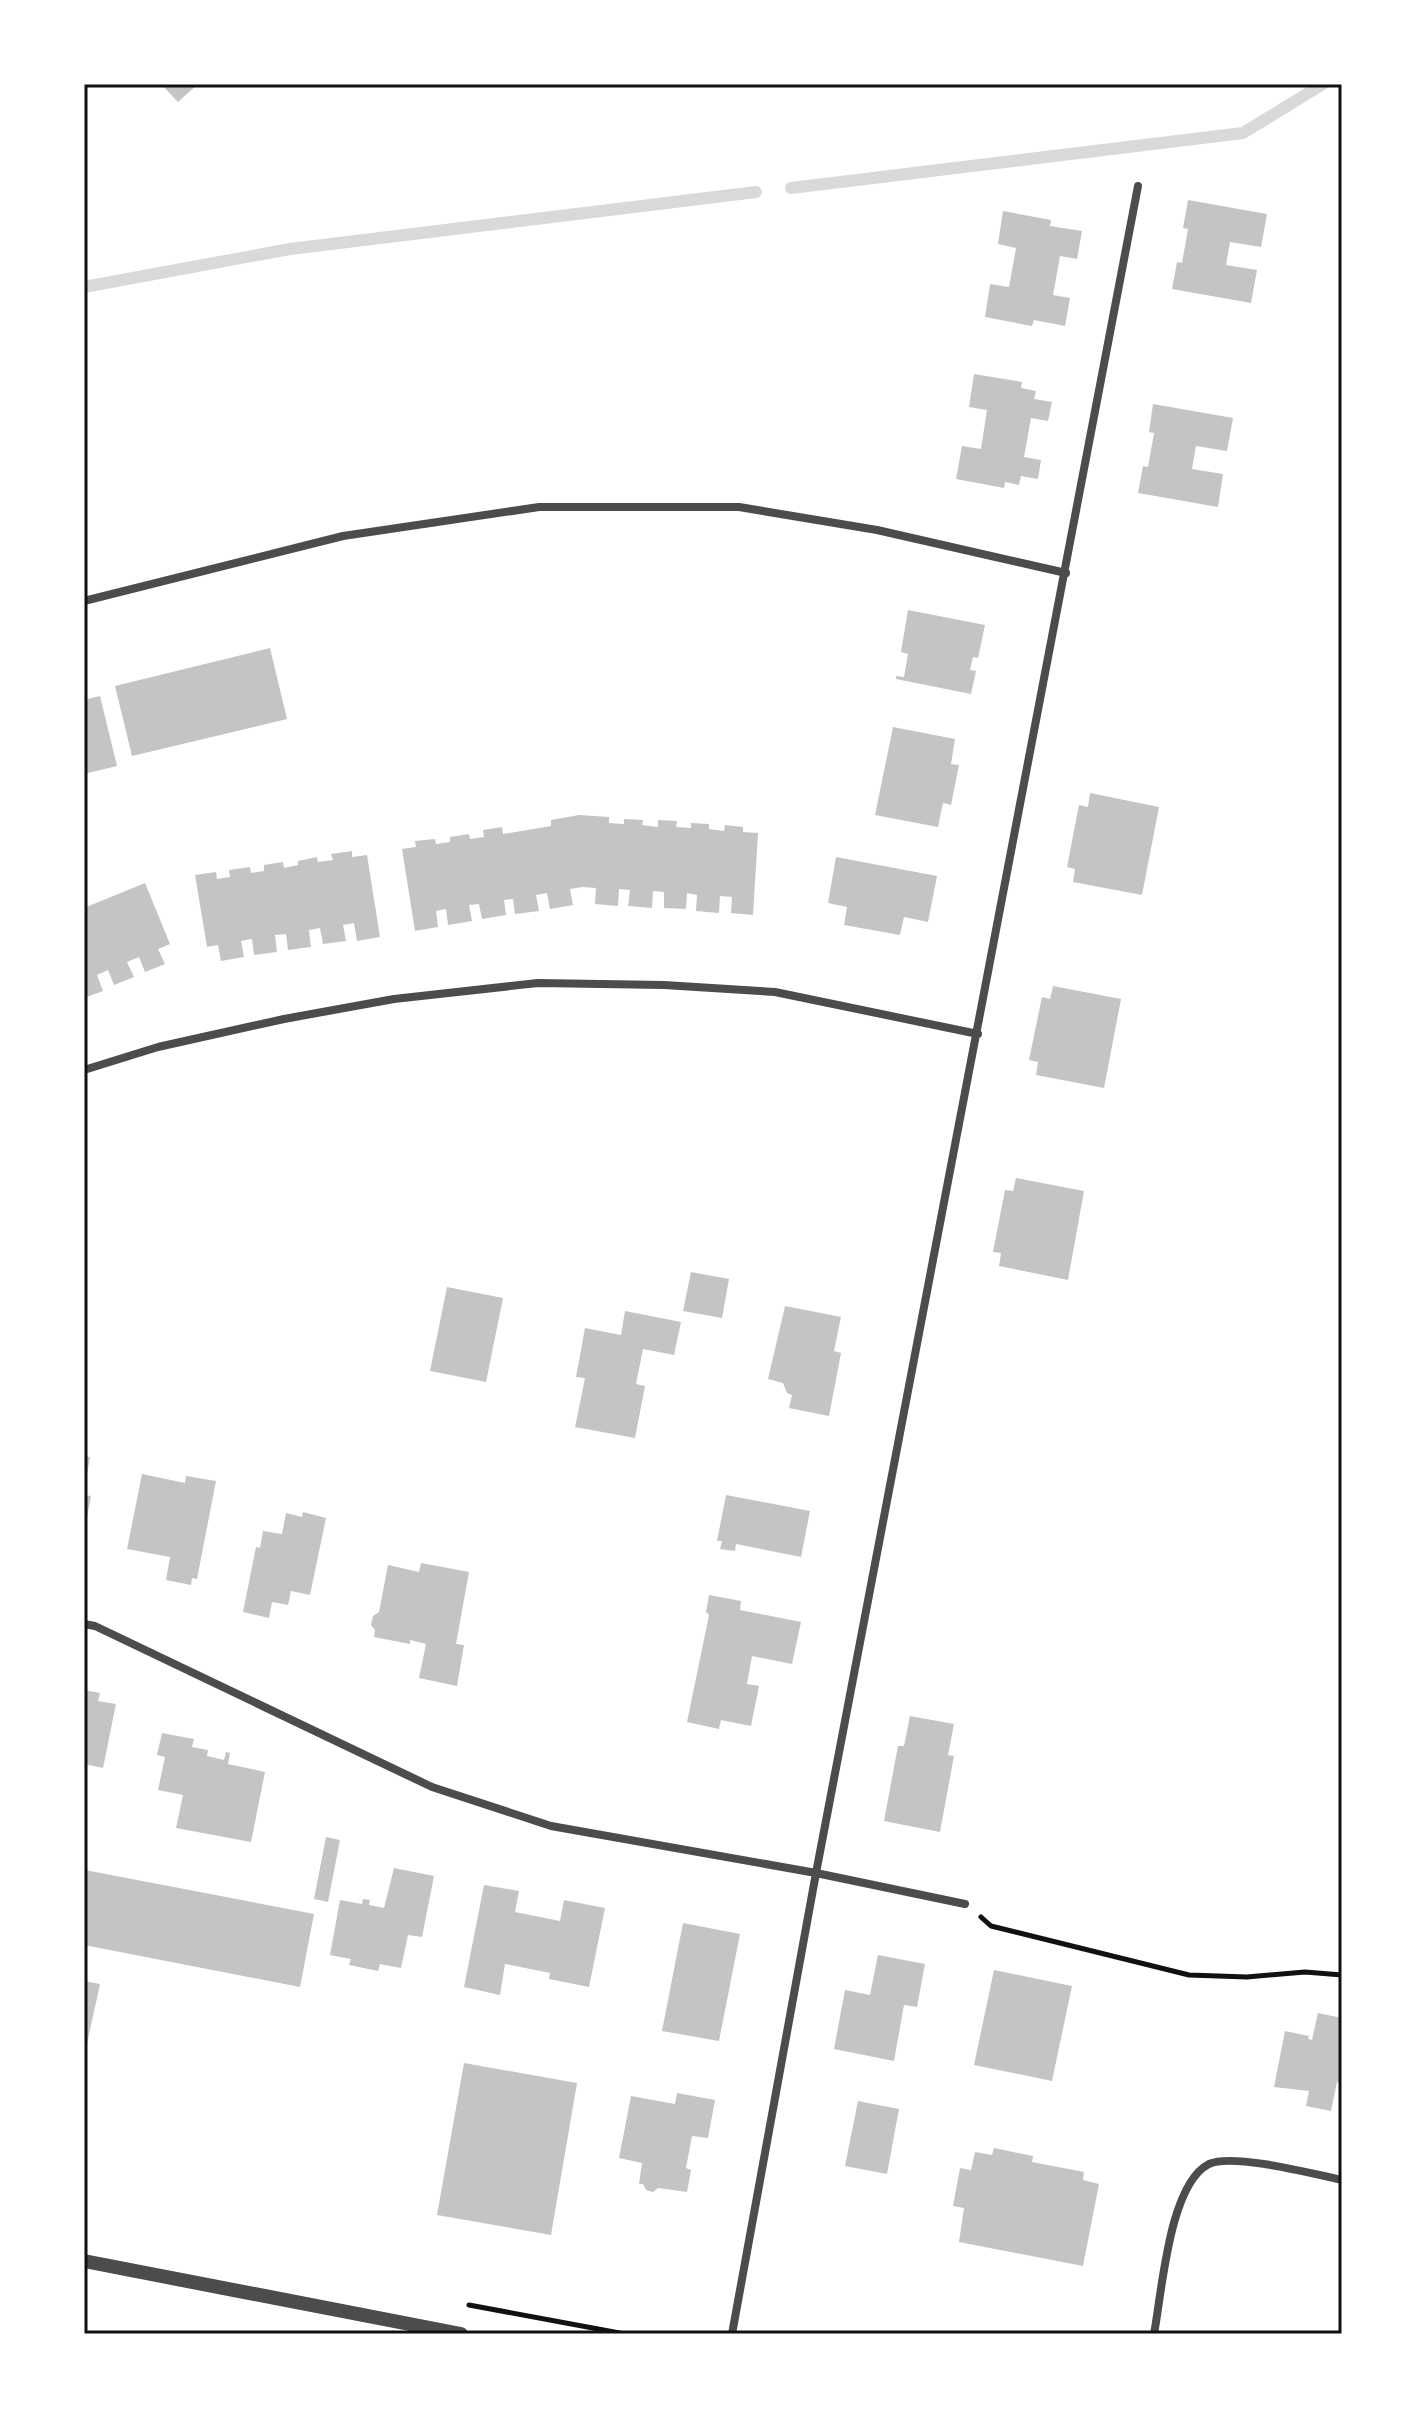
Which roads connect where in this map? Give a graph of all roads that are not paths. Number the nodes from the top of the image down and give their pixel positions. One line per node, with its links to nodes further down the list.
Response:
1 (1138, 186): 2 (street)
2 (1066, 573): 3 (street); 4 (street)
3 (84, 601)
4 (978, 1034): 5 (street); 7 (street)
5 (84, 1070)
6 (84, 1624): 7 (street)
7 (816, 1873): 8 (street); 12 (street)
8 (965, 1904)
9 (1342, 2180): 13 (street)
10 (84, 2261): 11 (street)
11 (461, 2334)
12 (732, 2334)
13 (1154, 2334)

